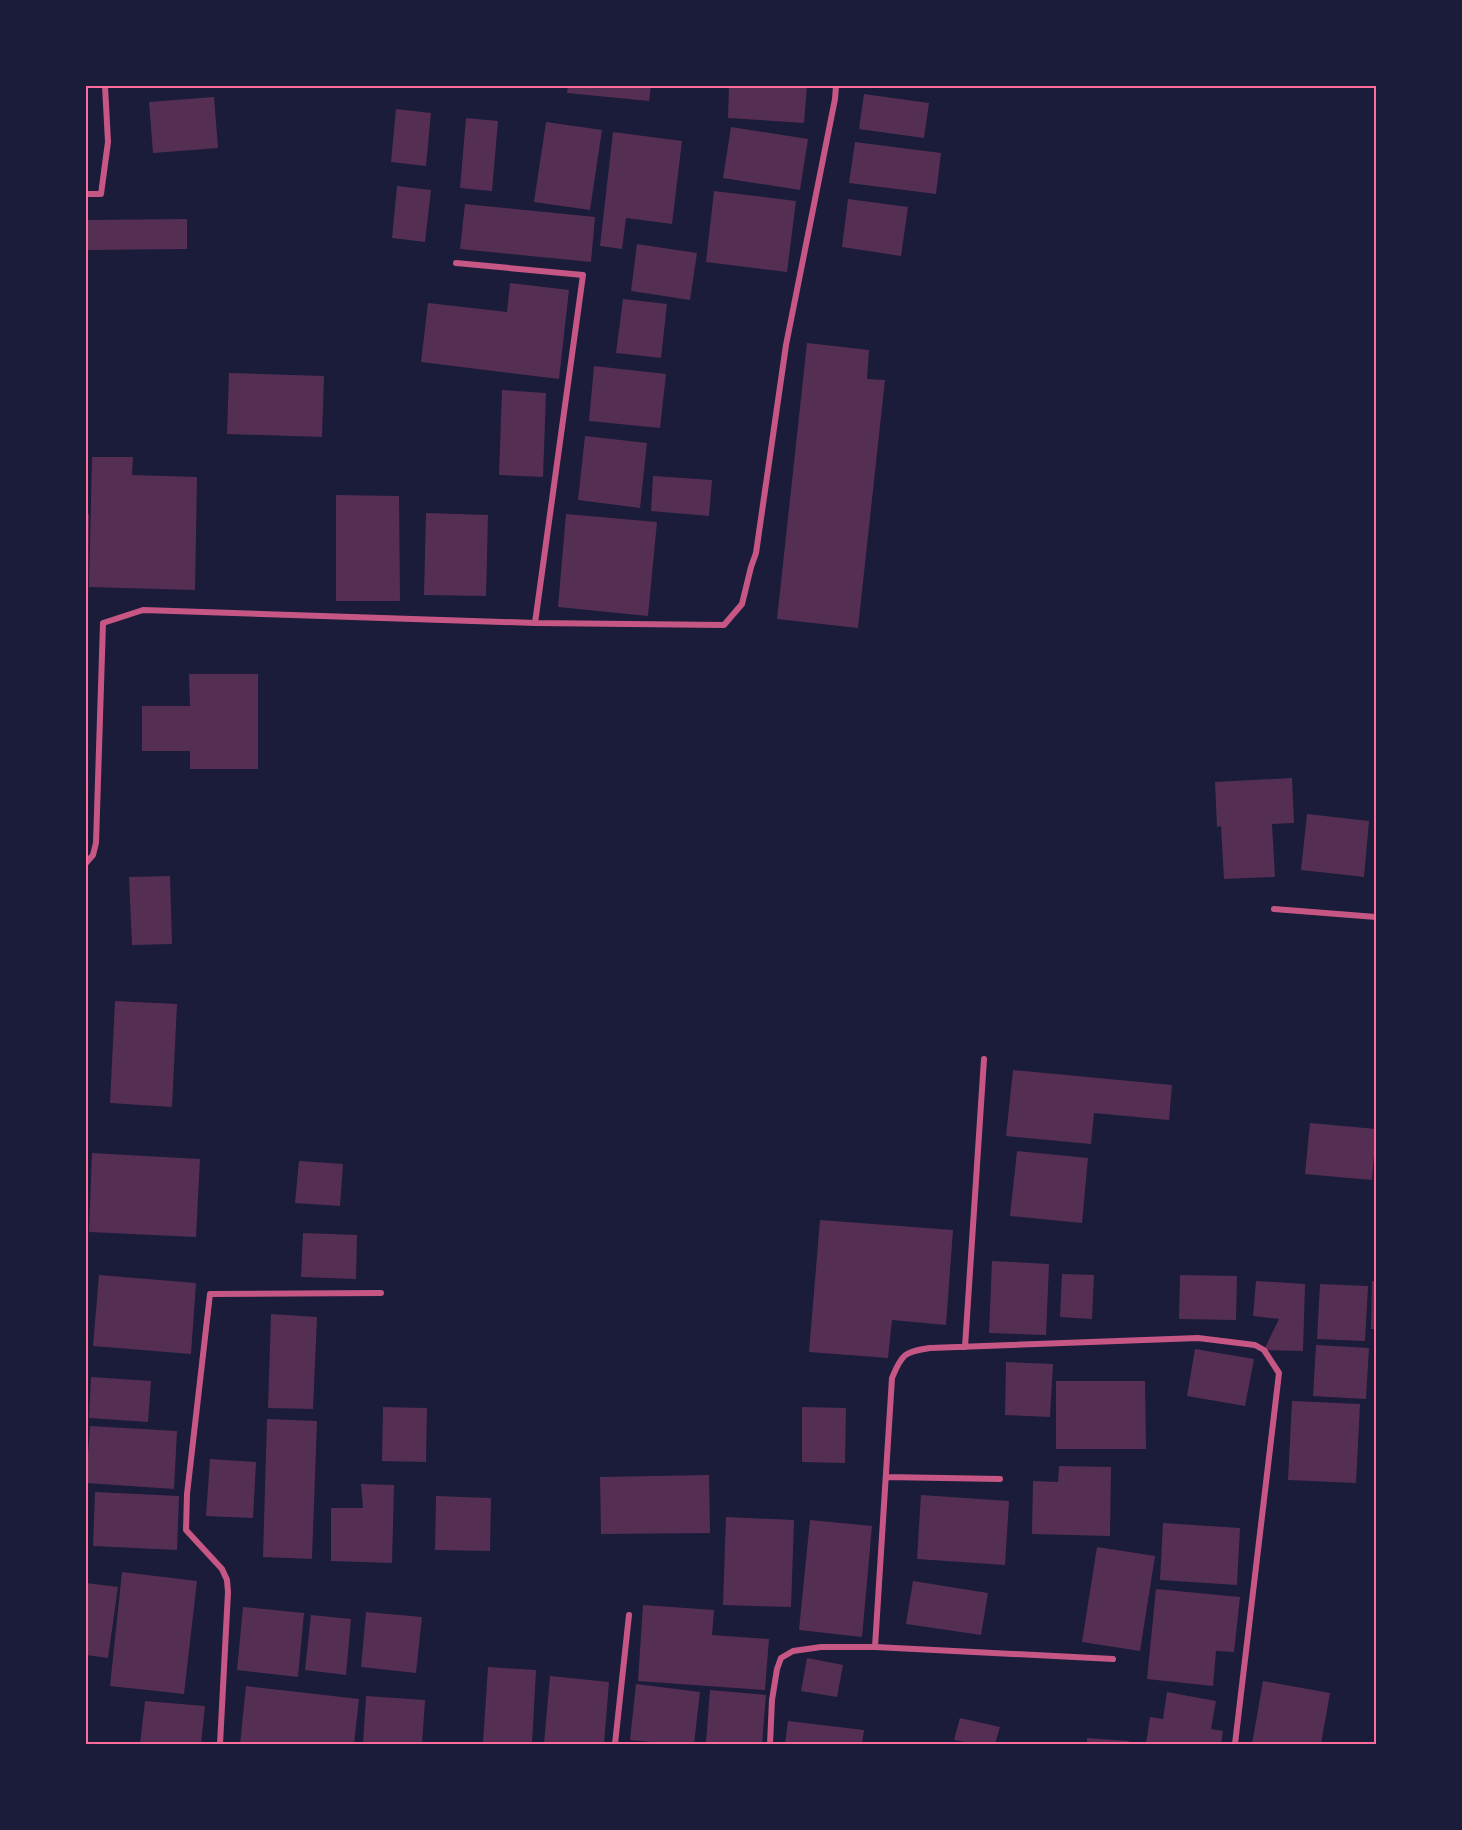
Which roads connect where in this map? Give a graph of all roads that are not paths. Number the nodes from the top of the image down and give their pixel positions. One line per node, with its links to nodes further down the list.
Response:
1 (105, 86): 3 (street)
2 (836, 86): 5 (street)
3 (86, 194)
4 (456, 263): 5 (street)
5 (535, 623): 6 (street)
6 (86, 862)
7 (1274, 909): 8 (street)
8 (1377, 917)
9 (984, 1059): 11 (street)
10 (381, 1293): 17 (street)
11 (965, 1347): 12 (street); 20 (street)
12 (886, 1477): 13 (street); 15 (street)
13 (1000, 1479)
14 (629, 1616): 18 (street)
15 (875, 1647): 16 (street); 19 (street)
16 (1113, 1659)
17 (220, 1744)
18 (615, 1744)
19 (770, 1744)
20 (1235, 1744)

